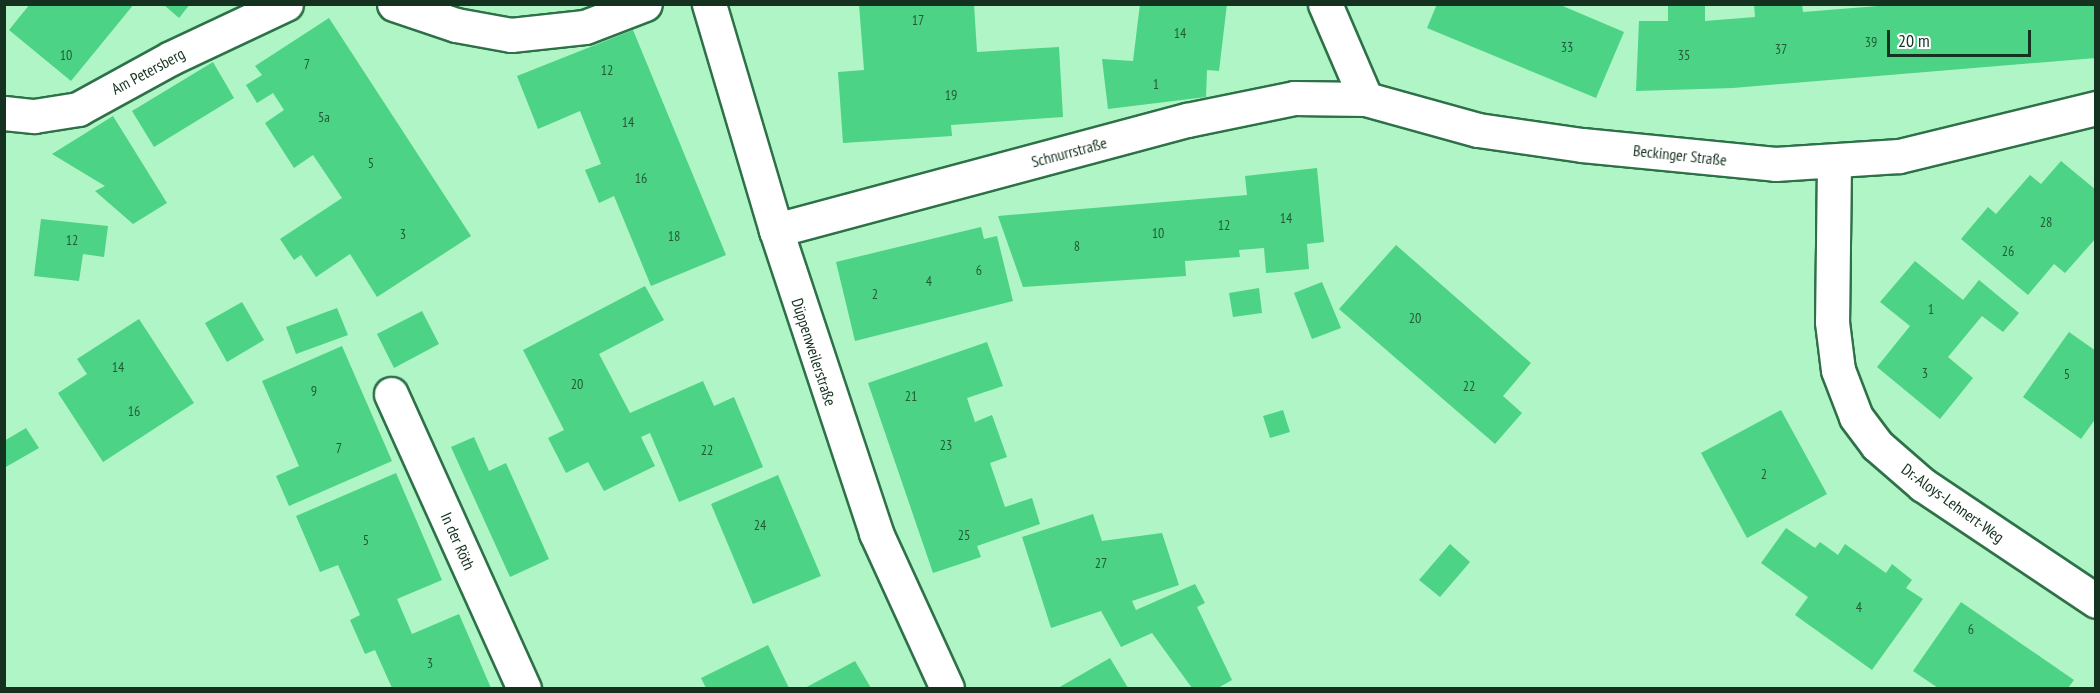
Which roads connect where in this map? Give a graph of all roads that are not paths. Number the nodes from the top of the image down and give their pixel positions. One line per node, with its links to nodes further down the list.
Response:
1 (286, 4): 8 (street, Am Petersberg)
2 (394, 4): 3 (street)
3 (645, 4)
4 (709, 4): 10 (street, Düppenweilerstraße)
5 (1325, 4): 6 (street)
6 (1366, 99): 9 (street, Beckinger Straße); 10 (street, Schnurrstraße)
7 (2096, 108): 9 (street, Beckinger Straße)
8 (4, 112)
9 (1834, 163): 12 (street, Dr.-Aloys-Lehnert-Weg)
10 (776, 230): 14 (street, Düppenweilerstraße)
11 (391, 394): 13 (street, In der Röth)
12 (2096, 601)
13 (524, 688)
14 (947, 688)

